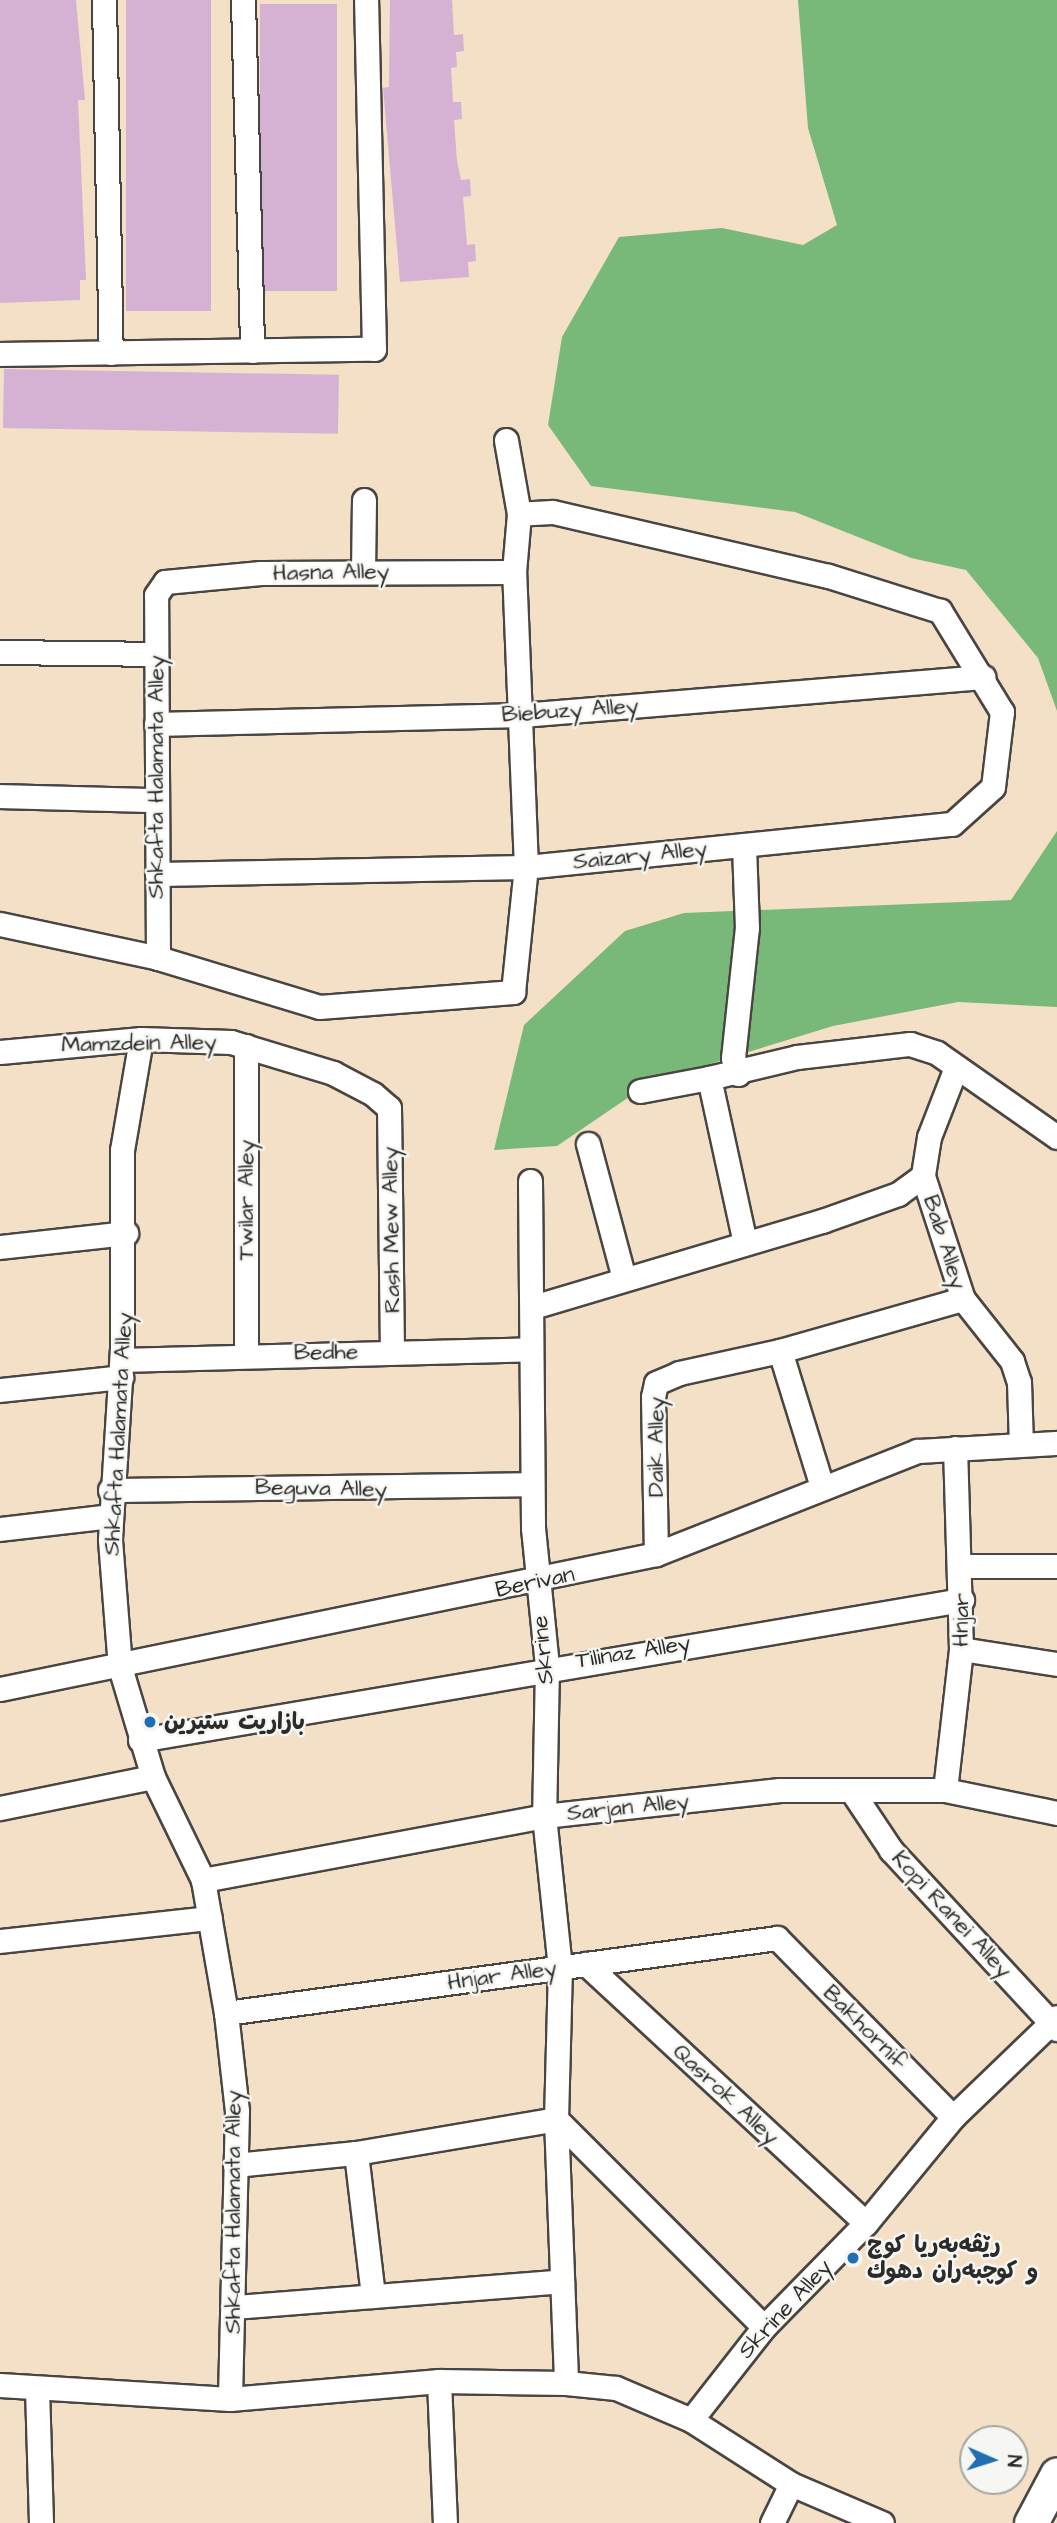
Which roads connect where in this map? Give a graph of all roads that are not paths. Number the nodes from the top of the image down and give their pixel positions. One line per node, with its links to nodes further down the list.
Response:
1 (104, 0): 5 (street)
2 (243, 0): 4 (street)
3 (366, 0): 4 (street)
4 (252, 351): 5 (street)
5 (111, 353): 6 (street)
6 (0, 354)
7 (506, 440): 9 (street)
8 (364, 500): 10 (street)
9 (519, 514): 11 (street); 15 (street, Saizary Alley)
10 (363, 572): 11 (street, Hasna Alley); 12 (street, Hasna Alley)
11 (514, 572): 16 (street)
12 (156, 595): 14 (street, Shkafta Halamata Alley)
13 (0, 652): 14 (street)
14 (155, 654): 17 (street, Shkafta Halamata Alley)
15 (983, 677): 16 (street, Biebuzy Alley); 20 (street, Saizary Alley)
16 (521, 715): 17 (street, Biebuzy Alley); 21 (street)
17 (156, 724): 19 (street, Shkafta Halamata Alley)
18 (0, 796): 19 (street)
19 (156, 800): 22 (street, Shkafta Halamata Alley)
20 (744, 845): 21 (street, Saizary Alley); 29 (street)
21 (526, 867): 22 (street, Saizary Alley); 24 (street)
22 (157, 874): 24 (street, Shkafta Halamata Alley)
23 (0, 924): 24 (street)
24 (158, 958)
25 (141, 1039): 26 (street, Mamzdein Alley); 27 (street, Mamzdein Alley); 37 (street, Shkafta Halamata Alley)
26 (246, 1046): 32 (street, Mamzdein Alley); 46 (street, Twilar Alley)
27 (0, 1052)
28 (955, 1070): 29 (street); 33 (street); 35 (street, Bab Alley)
29 (738, 1074): 30 (street)
30 (709, 1079): 31 (street); 38 (street)
31 (640, 1091)
32 (389, 1108): 44 (street, Rash Mew Alley)
33 (1057, 1137)
34 (588, 1144): 40 (street)
35 (923, 1176): 38 (street); 41 (street, Bab Alley)
36 (530, 1181): 42 (street, Skrine)
37 (126, 1233): 39 (street); 47 (street, Shkafta Halamata Alley)
38 (745, 1243): 40 (street)
39 (0, 1247)
40 (624, 1278): 42 (street)
41 (963, 1299): 45 (street, Daik Alley); 50 (street, Bab Alley)
42 (533, 1307): 43 (street, Skrine)
43 (531, 1349): 44 (street, Bedhe); 52 (street, Skrine)
44 (392, 1351): 46 (street, Bedhe)
45 (780, 1351): 53 (street); 57 (street, Daik Alley)
46 (246, 1354): 47 (street, Bedhe)
47 (121, 1368): 48 (street, Bedhe); 54 (street, Shkafta Halamata Alley)
48 (0, 1390)
49 (1057, 1443): 50 (street, Berivan)
50 (1021, 1444): 51 (street, Berivan)
51 (955, 1448): 53 (street, Berivan); 58 (street, Hnjar)
52 (532, 1484): 54 (street, Beguva Alley); 60 (street, Skrine)
53 (822, 1487): 57 (street, Berivan)
54 (110, 1490): 55 (street, Shkafta Halamata Alley)
55 (110, 1516): 56 (street); 65 (street, Shkafta Halamata Alley)
56 (0, 1529)
57 (656, 1555): 60 (street, Berivan)
58 (961, 1566): 59 (street); 61 (street, Hnjar)
59 (1057, 1566)
60 (536, 1583): 64 (street, Skrine); 65 (street, Berivan)
61 (962, 1600): 62 (street, Hnjar); 64 (street, Tilinaz Alley)
62 (961, 1649): 63 (street); 69 (street, Hnjar)
63 (1057, 1664)
64 (547, 1666): 67 (street, Tilinaz Alley); 73 (street, Skrine)
65 (120, 1667): 66 (street, Berivan); 67 (street, Shkafta Halamata Alley)
66 (0, 1689)
67 (140, 1740): 68 (street, Shkafta Halamata Alley)
68 (153, 1777): 71 (street); 74 (street, Shkafta Halamata Alley)
69 (945, 1790): 70 (street, Sarjan Alley); 72 (street, Sarjan Alley)
70 (853, 1793): 73 (street, Sarjan Alley); 81 (street, Kopi Ranei Alley)
71 (0, 1808)
72 (1057, 1813)
73 (544, 1816): 74 (street, Sarjan Alley); 79 (street, Skrine)
74 (203, 1880): 75 (street, Shkafta Halamata Alley)
75 (210, 1918): 77 (street); 80 (street, Shkafta Halamata Alley)
76 (777, 1938): 78 (street, Hnjar Alley); 82 (street, Bakhornif)
77 (0, 1941)
78 (586, 1964): 79 (street, Hnjar Alley); 86 (street, Qasrok Alley)
79 (560, 1967): 80 (street, Hnjar Alley); 83 (street, Skrine)
80 (226, 2013): 85 (street, Shkafta Halamata Alley)
81 (1055, 2023): 82 (street, Skrine Alley)
82 (953, 2117): 86 (street, Skrine Alley)
83 (556, 2119): 84 (street); 87 (street, Skrine); 90 (street)
84 (356, 2154): 85 (street); 88 (street)
85 (235, 2165): 89 (street, Shkafta Halamata Alley)
86 (866, 2223): 90 (street, Skrine Alley)
87 (562, 2281): 88 (street); 92 (street, Skrine)
88 (373, 2296): 89 (street)
89 (235, 2307): 95 (street, Shkafta Halamata Alley)
90 (764, 2327): 96 (street, Skrine Alley)
91 (439, 2381): 92 (street); 95 (street); 100 (street)
92 (566, 2383): 96 (street)
93 (0, 2385): 94 (street)
94 (37, 2388): 95 (street); 99 (street)
95 (230, 2399)
96 (691, 2420): 98 (street)
97 (1057, 2474): 103 (main road)
98 (791, 2484): 101 (street); 102 (street)
99 (41, 2523)
100 (445, 2523)
101 (772, 2523)
102 (882, 2523)
103 (1031, 2523)

